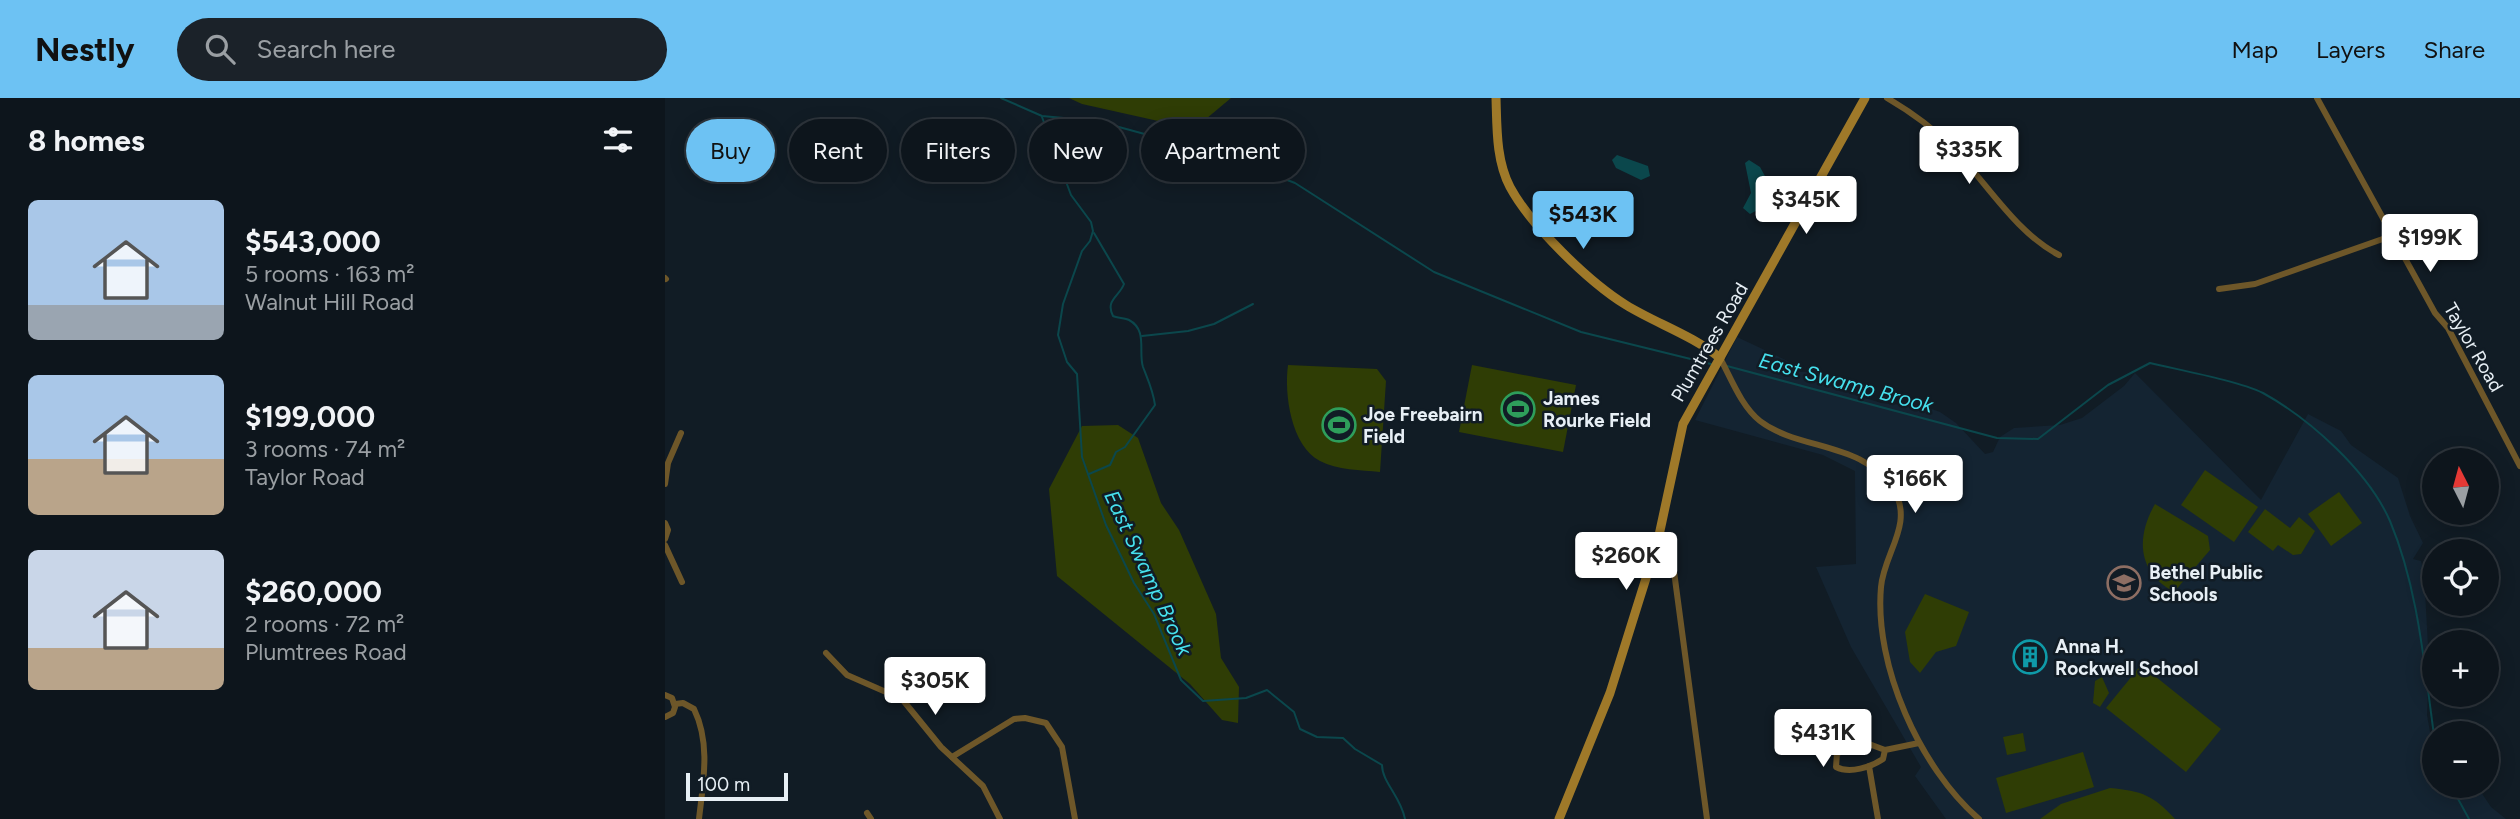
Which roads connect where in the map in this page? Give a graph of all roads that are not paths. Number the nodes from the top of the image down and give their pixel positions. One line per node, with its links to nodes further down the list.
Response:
1 (1496, 98): 8 (main road)
2 (1865, 98): 8 (main road, Plumtrees Road)
3 (1887, 98): 6 (street)
4 (2317, 98): 5 (street, Taylor Road)
5 (2394, 235): 7 (street); 10 (street, Taylor Road)
6 (2059, 254)
7 (2219, 289)
8 (1720, 359): 14 (main road, Plumtrees Road); 22 (street)
9 (681, 433): 11 (street)
10 (2520, 466)
11 (665, 484)
12 (665, 523): 13 (street)
13 (665, 539)
14 (1658, 540): 30 (main road, Plumtrees Road); 31 (street)
15 (665, 545): 16 (street)
16 (682, 582)
17 (826, 653): 25 (street)
18 (665, 695): 19 (street)
19 (675, 704): 20 (street); 27 (street)
20 (665, 717)
21 (1852, 717): 23 (street)
22 (1919, 743): 24 (street); 33 (street)
23 (1857, 747): 24 (street); 26 (street)
24 (1885, 750): 26 (street)
25 (952, 757): 28 (street); 29 (street)
26 (1869, 766): 32 (street)
27 (699, 819)
28 (1000, 819)
29 (1075, 819)
30 (1559, 819)
31 (1707, 819)
32 (1878, 819)
33 (1979, 819)

